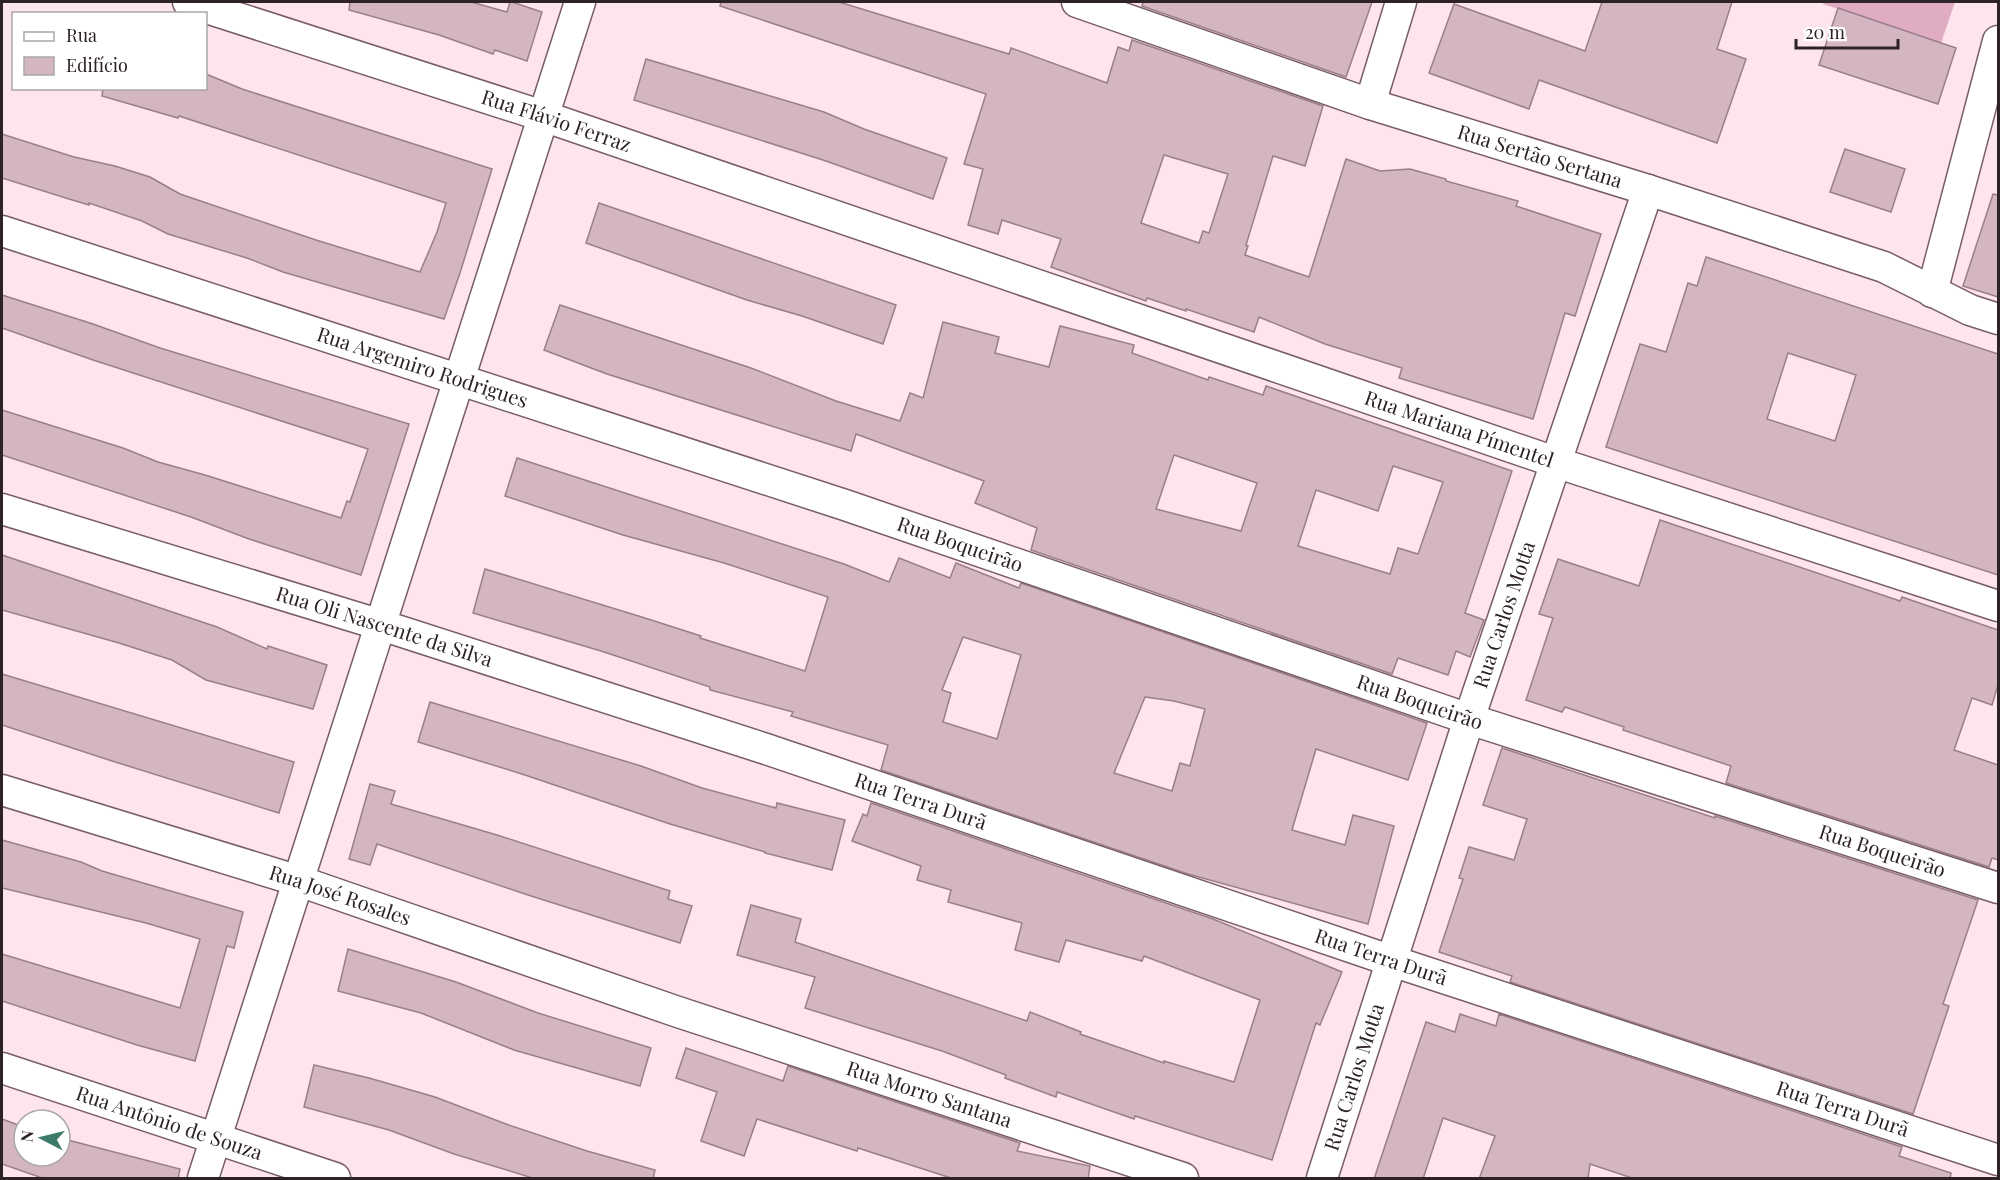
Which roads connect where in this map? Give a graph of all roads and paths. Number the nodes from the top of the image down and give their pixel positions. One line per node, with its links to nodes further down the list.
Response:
1 (188, 2): 7 (street, Rua Flávio Ferraz)
2 (580, 2): 7 (street)
3 (1077, 2): 6 (street, Rua Sertão Sertana)
4 (1401, 2): 6 (street)
5 (1998, 41): 11 (street)
6 (1370, 104): 8 (street, Rua Sertão Sertana)
7 (543, 116): 10 (street, Rua Flávio Ferraz); 13 (street)
8 (1648, 189): 11 (street, Rua Sertão Sertana); 14 (street, Rua Carlos Motta)
9 (2, 231): 13 (street, Rua Argemiro Rodrigues)
10 (923, 245): 14 (street, Rua Mariana Pímentel)
11 (1932, 292): 12 (street, Rua Sertão Sertana)
12 (1998, 319)
13 (458, 379): 15 (street, Rua Argemiro Rodrigues); 18 (street)
14 (1555, 462): 17 (street, Rua Mariana Pímentel); 19 (street, Rua Carlos Motta)
15 (845, 505): 19 (street, Rua Boqueirão)
16 (2, 509): 18 (street, Rua Oli Nascente da Silva)
17 (1998, 606)
18 (381, 624): 20 (street, Rua Oli Nascente da Silva); 22 (street)
19 (1469, 719): 23 (street, Rua Boqueirão); 24 (street, Rua Carlos Motta)
20 (766, 749): 24 (street, Rua Terra Durã)
21 (2, 790): 22 (street, Rua José Rosales)
22 (299, 881): 25 (street, Rua José Rosales); 27 (street)
23 (1998, 888)
24 (1392, 961): 28 (street, Rua Terra Durã); 32 (street, Rua Carlos Motta)
25 (675, 1011): 31 (street, Rua Morro Santana)
26 (2, 1068): 27 (street, Rua Antônio de Souza)
27 (215, 1140): 29 (street); 30 (street, Rua Antônio de Souza)
28 (1998, 1160)
29 (203, 1179)
30 (335, 1179)
31 (1183, 1179)
32 (1322, 1179)

